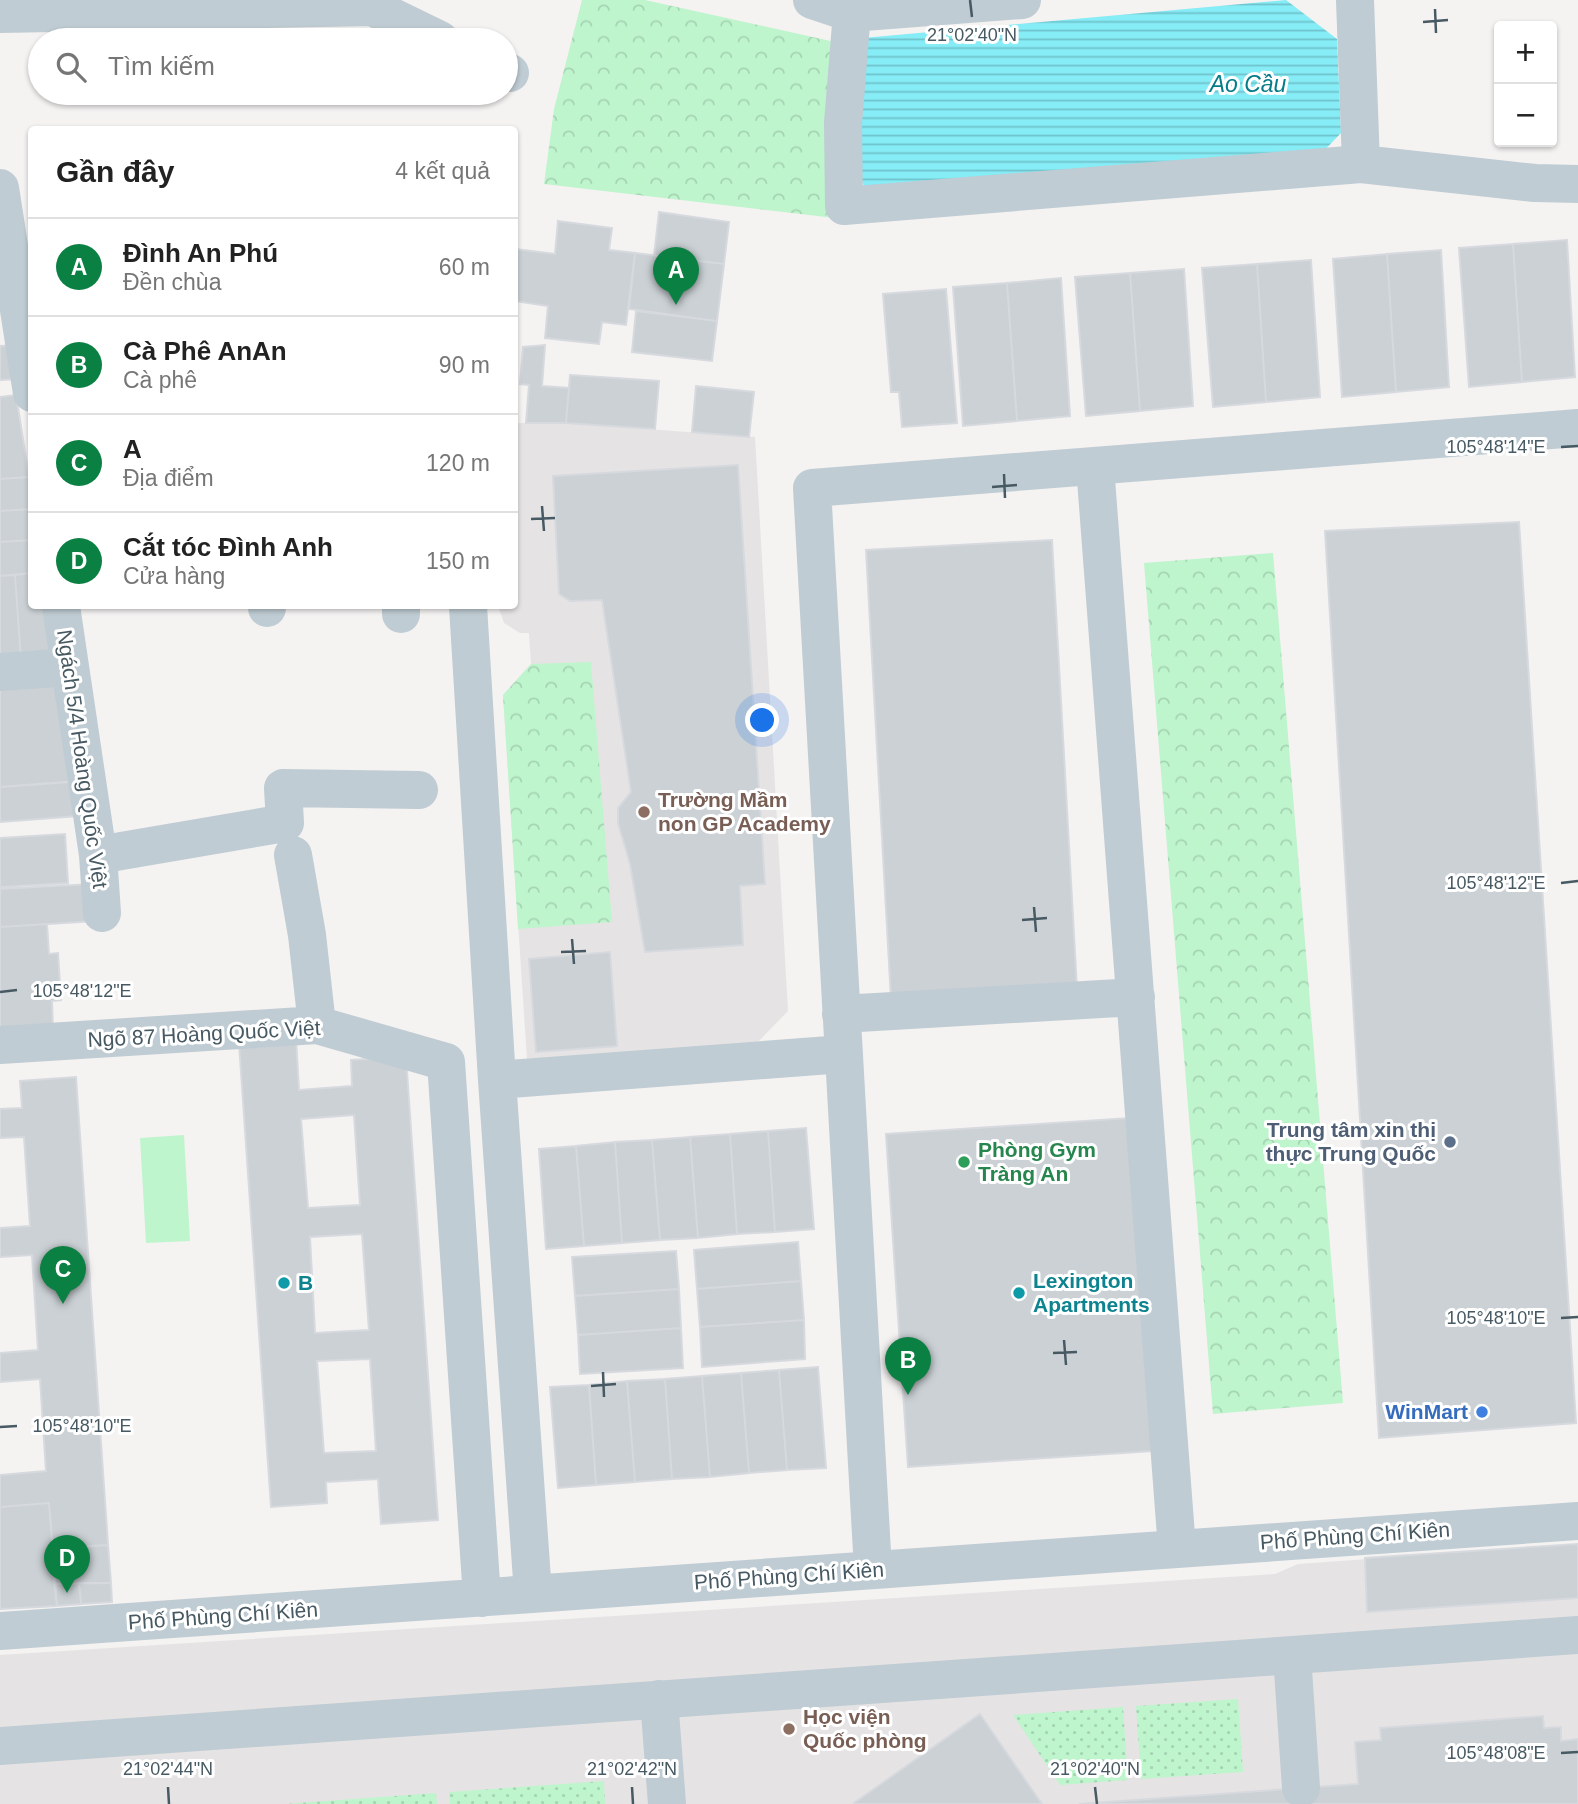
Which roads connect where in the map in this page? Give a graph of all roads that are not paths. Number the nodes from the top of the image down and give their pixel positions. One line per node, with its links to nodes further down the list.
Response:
1 (812, 0): 4 (street)
2 (1022, 0): 4 (street)
3 (1355, 0): 7 (street)
4 (852, 7): 7 (street)
5 (0, 14): 6 (street)
6 (415, 28)
7 (1361, 164): 8 (street)
8 (1578, 184)
9 (0, 188): 10 (street)
10 (28, 367)
11 (28, 386): 12 (street)
12 (0, 388)
13 (1578, 428): 14 (street)
14 (1095, 466): 23 (street); 24 (street)
15 (61, 609): 17 (street, Ngách 5/4 Hoàng Quốc Việt)
16 (468, 609): 28 (street)
17 (69, 667): 18 (street); 21 (street, Ngách 5/4 Hoàng Quốc Việt)
18 (0, 672)
19 (419, 790): 20 (street)
20 (289, 839): 21 (street); 25 (street)
21 (98, 855): 22 (street, Ngách 5/4 Hoàng Quốc Việt)
22 (102, 913)
23 (1136, 997): 24 (street); 30 (street)
24 (841, 1014): 27 (street)
25 (317, 1025): 26 (street, Ngõ 87 Hoàng Quốc Việt); 33 (street, Ngõ 87 Hoàng Quốc Việt)
26 (0, 1045)
27 (843, 1054): 28 (street); 31 (street)
28 (497, 1080): 32 (street)
29 (1578, 1521): 30 (street, Phố Phùng Chí Kiên)
30 (1177, 1549): 31 (street, Phố Phùng Chí Kiên)
31 (873, 1570): 32 (street, Phố Phùng Chí Kiên)
32 (533, 1594): 33 (street, Phố Phùng Chí Kiên)
33 (482, 1598): 34 (street, Phố Phùng Chí Kiên)
34 (0, 1631)
35 (1578, 1635): 36 (street)
36 (1292, 1655): 37 (street); 39 (street)
37 (659, 1699): 38 (street); 40 (street)
38 (0, 1746)
39 (1301, 1788)
40 (667, 1804)

